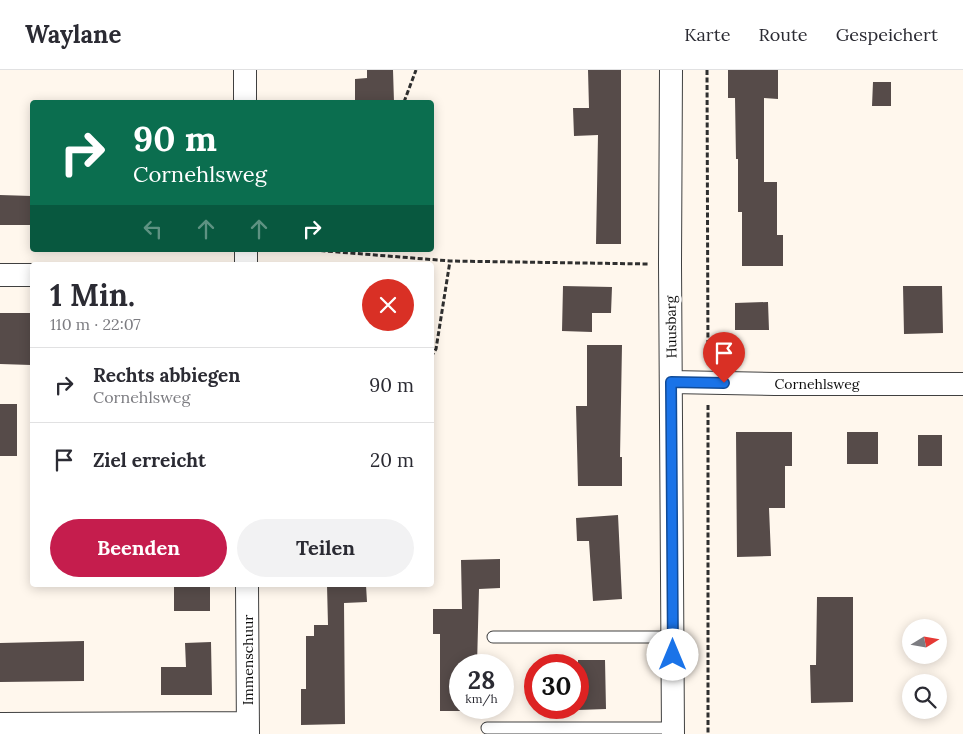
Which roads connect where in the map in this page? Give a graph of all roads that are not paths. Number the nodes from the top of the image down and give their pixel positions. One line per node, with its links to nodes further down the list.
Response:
1 (245, 70): 3 (street)
2 (671, 70): 6 (street, Huusbarg)
3 (245, 100)
4 (0, 275): 5 (street)
5 (30, 275)
6 (671, 382): 7 (street, Cornehlsweg); 10 (street, Huusbarg)
7 (963, 384)
8 (248, 587): 13 (street, Immenschuur)
9 (494, 637): 10 (lane)
10 (673, 637): 14 (street, Huusbarg)
11 (0, 724): 13 (street)
12 (487, 728): 14 (lane)
13 (248, 729)
14 (673, 731)

